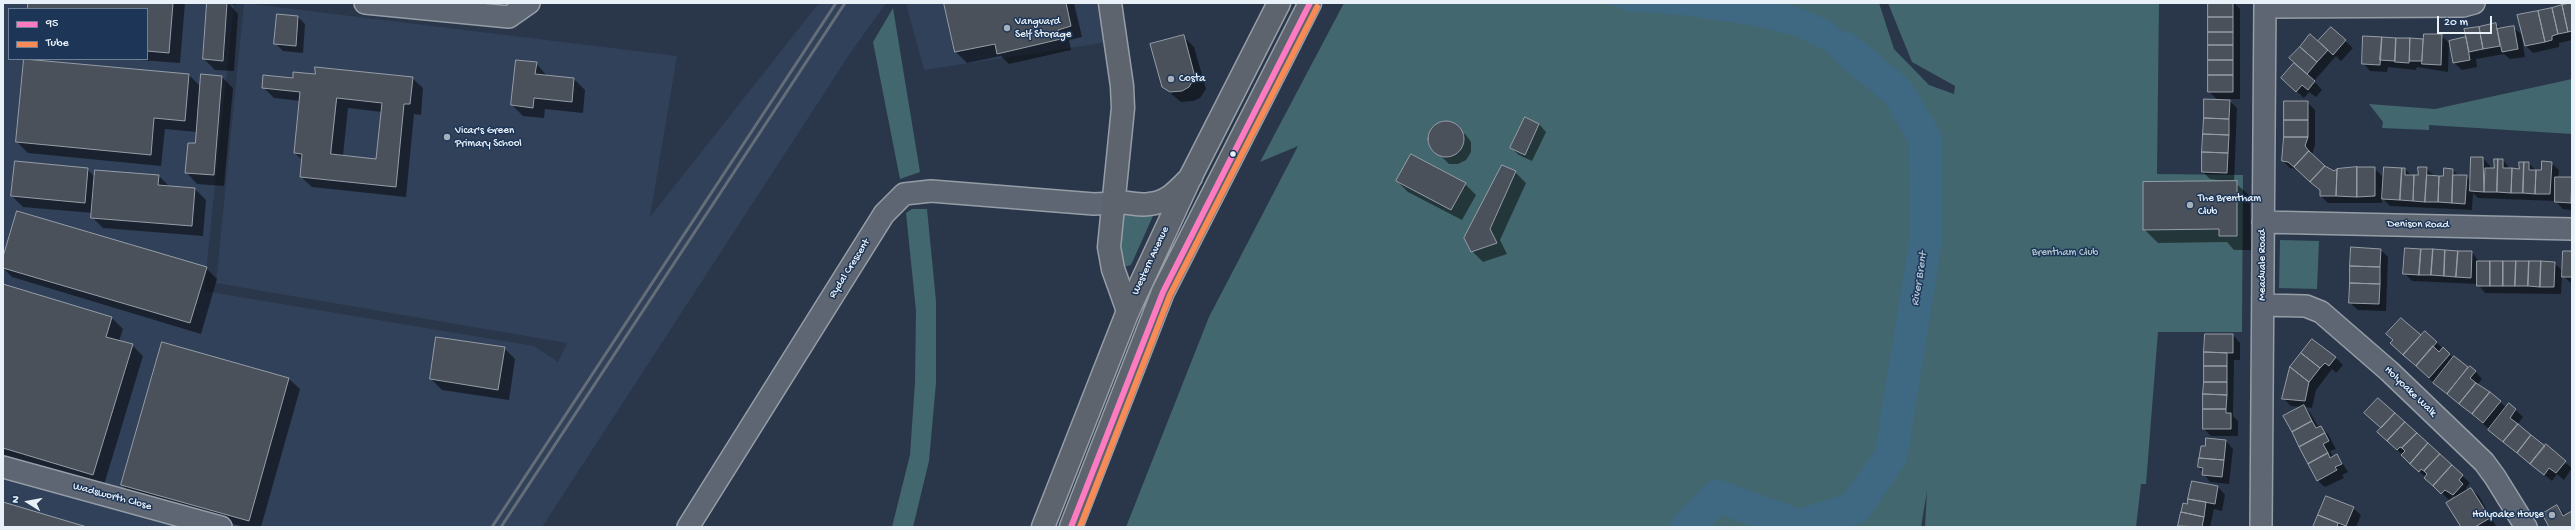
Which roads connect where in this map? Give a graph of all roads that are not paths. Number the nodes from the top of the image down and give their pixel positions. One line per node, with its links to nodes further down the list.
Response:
1 (365, 3): 2 (street)
2 (529, 3)
3 (1110, 3): 9 (main road)
4 (1279, 3): 8 (main road, Western Avenue)
5 (1310, 3): 18 (main road)
6 (2474, 3): 7 (street)
7 (2265, 5): 10 (street, Meadvale Road)
8 (1191, 176): 9 (main road); 13 (main road, Western Avenue)
9 (1114, 203): 13 (main road); 16 (street, Rydal Crescent)
10 (2263, 222): 11 (street, Denison Road); 12 (street, Meadvale Road)
11 (2572, 229)
12 (2263, 305): 19 (street, Meadvale Road); 20 (street, Holyoake Walk)
13 (1128, 311): 17 (main road, Western Avenue)
14 (3, 467): 15 (street, Wadsworth Close)
15 (221, 527)
16 (688, 527)
17 (1043, 527)
18 (1071, 527)
19 (2261, 527)
20 (2526, 527)

